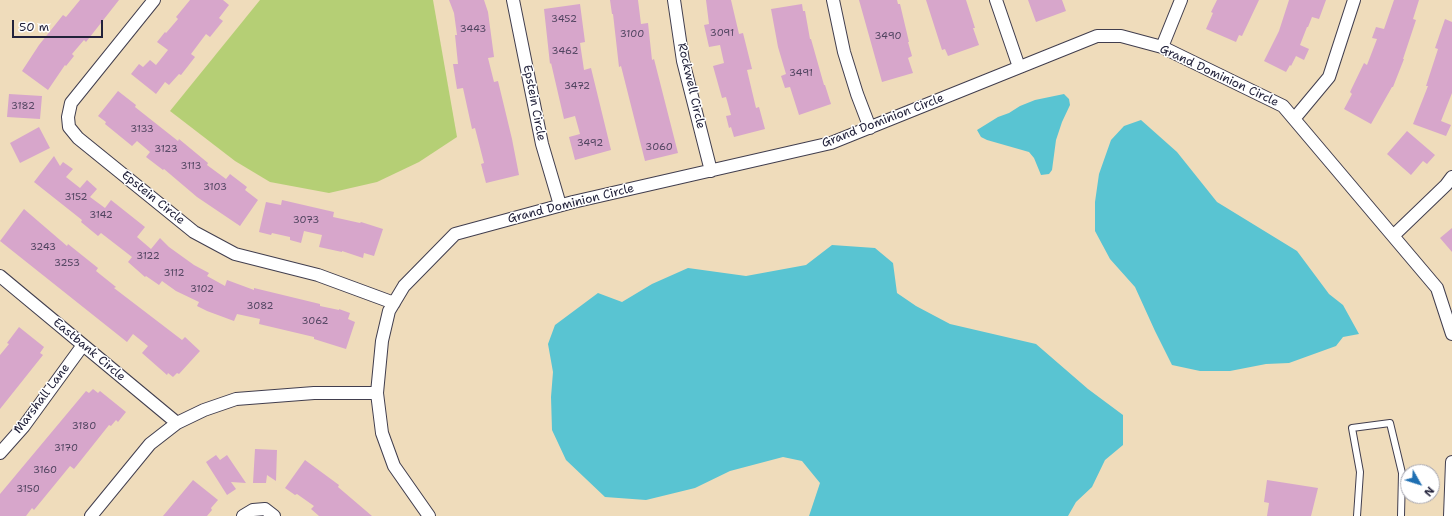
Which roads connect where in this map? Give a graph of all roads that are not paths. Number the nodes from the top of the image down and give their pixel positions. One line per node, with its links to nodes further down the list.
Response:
1 (154, 0): 17 (street, Epstein Circle)
2 (513, 0): 14 (street, Epstein Circle)
3 (674, 0): 12 (street, Rockwell Circle)
4 (833, 0): 11 (street)
5 (996, 0): 9 (street)
6 (1181, 0): 8 (street)
7 (1354, 0): 10 (street)
8 (1162, 47): 9 (street, Grand Dominion Circle); 10 (street, Grand Dominion Circle)
9 (1019, 67): 11 (street, Grand Dominion Circle)
10 (1294, 119): 15 (street, Grand Dominion Circle)
11 (870, 128): 12 (street, Grand Dominion Circle)
12 (711, 171): 14 (street, Grand Dominion Circle)
13 (1452, 177): 15 (street)
14 (560, 206): 17 (street, Grand Dominion Circle)
15 (1393, 236): 18 (street, Grand Dominion Circle)
16 (0, 276): 19 (street, Eastbank Circle)
17 (394, 303): 20 (street, Grand Dominion Circle)
18 (1452, 334)
19 (83, 345): 21 (street, Eastbank Circle); 22 (street, Marshall Lane)
20 (377, 393): 21 (street); 27 (street, Grand Dominion Circle)
21 (178, 423): 24 (street)
22 (0, 453)
23 (1452, 462): 30 (street)
24 (91, 516)
25 (242, 516): 26 (street)
26 (274, 516)
27 (429, 516)
28 (1357, 516): 29 (lane)
29 (1401, 516)
30 (1450, 516)

